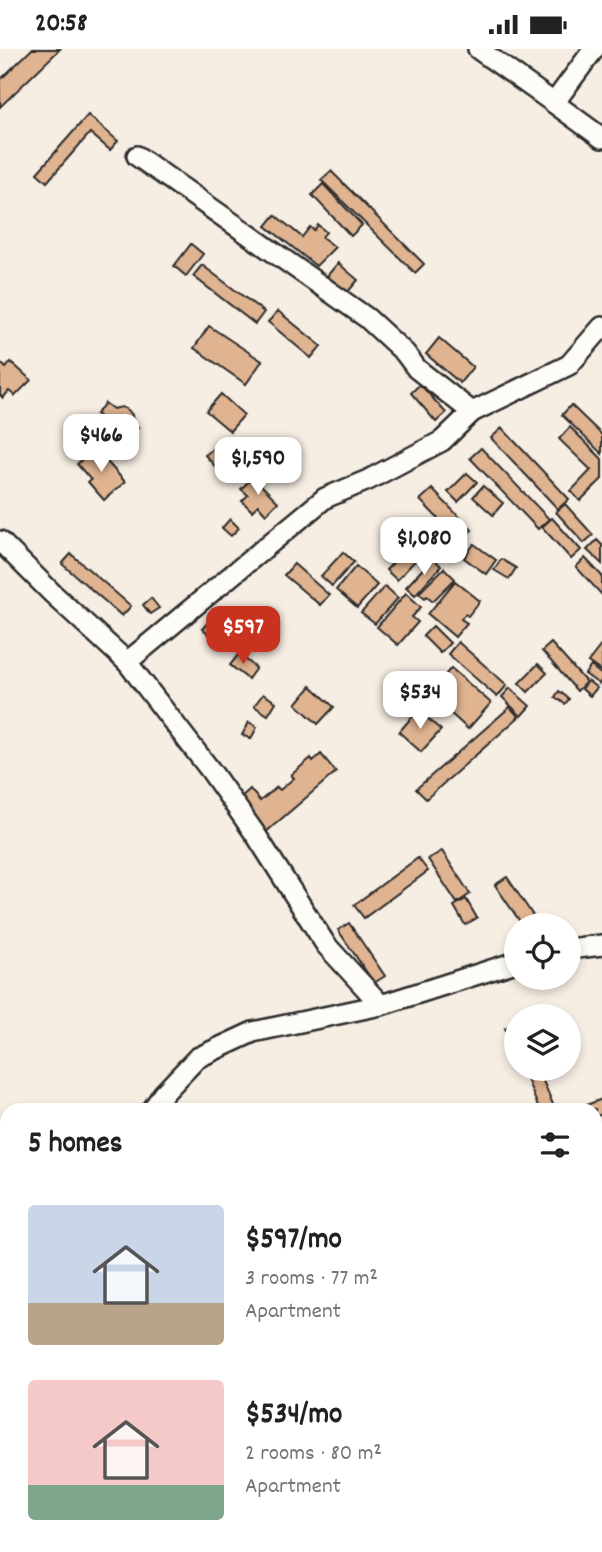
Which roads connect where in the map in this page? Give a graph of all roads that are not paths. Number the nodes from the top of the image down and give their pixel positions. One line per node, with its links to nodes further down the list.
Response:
1 (478, 49): 3 (street)
2 (594, 49): 3 (street)
3 (554, 103): 4 (street)
4 (602, 138)
5 (136, 156): 7 (street)
6 (602, 327): 7 (street)
7 (472, 412): 9 (street)
8 (0, 541): 9 (street)
9 (127, 662): 13 (street)
10 (602, 945): 11 (street)
11 (581, 948)
12 (504, 966): 13 (street)
13 (381, 1005): 14 (street)
14 (159, 1103)

